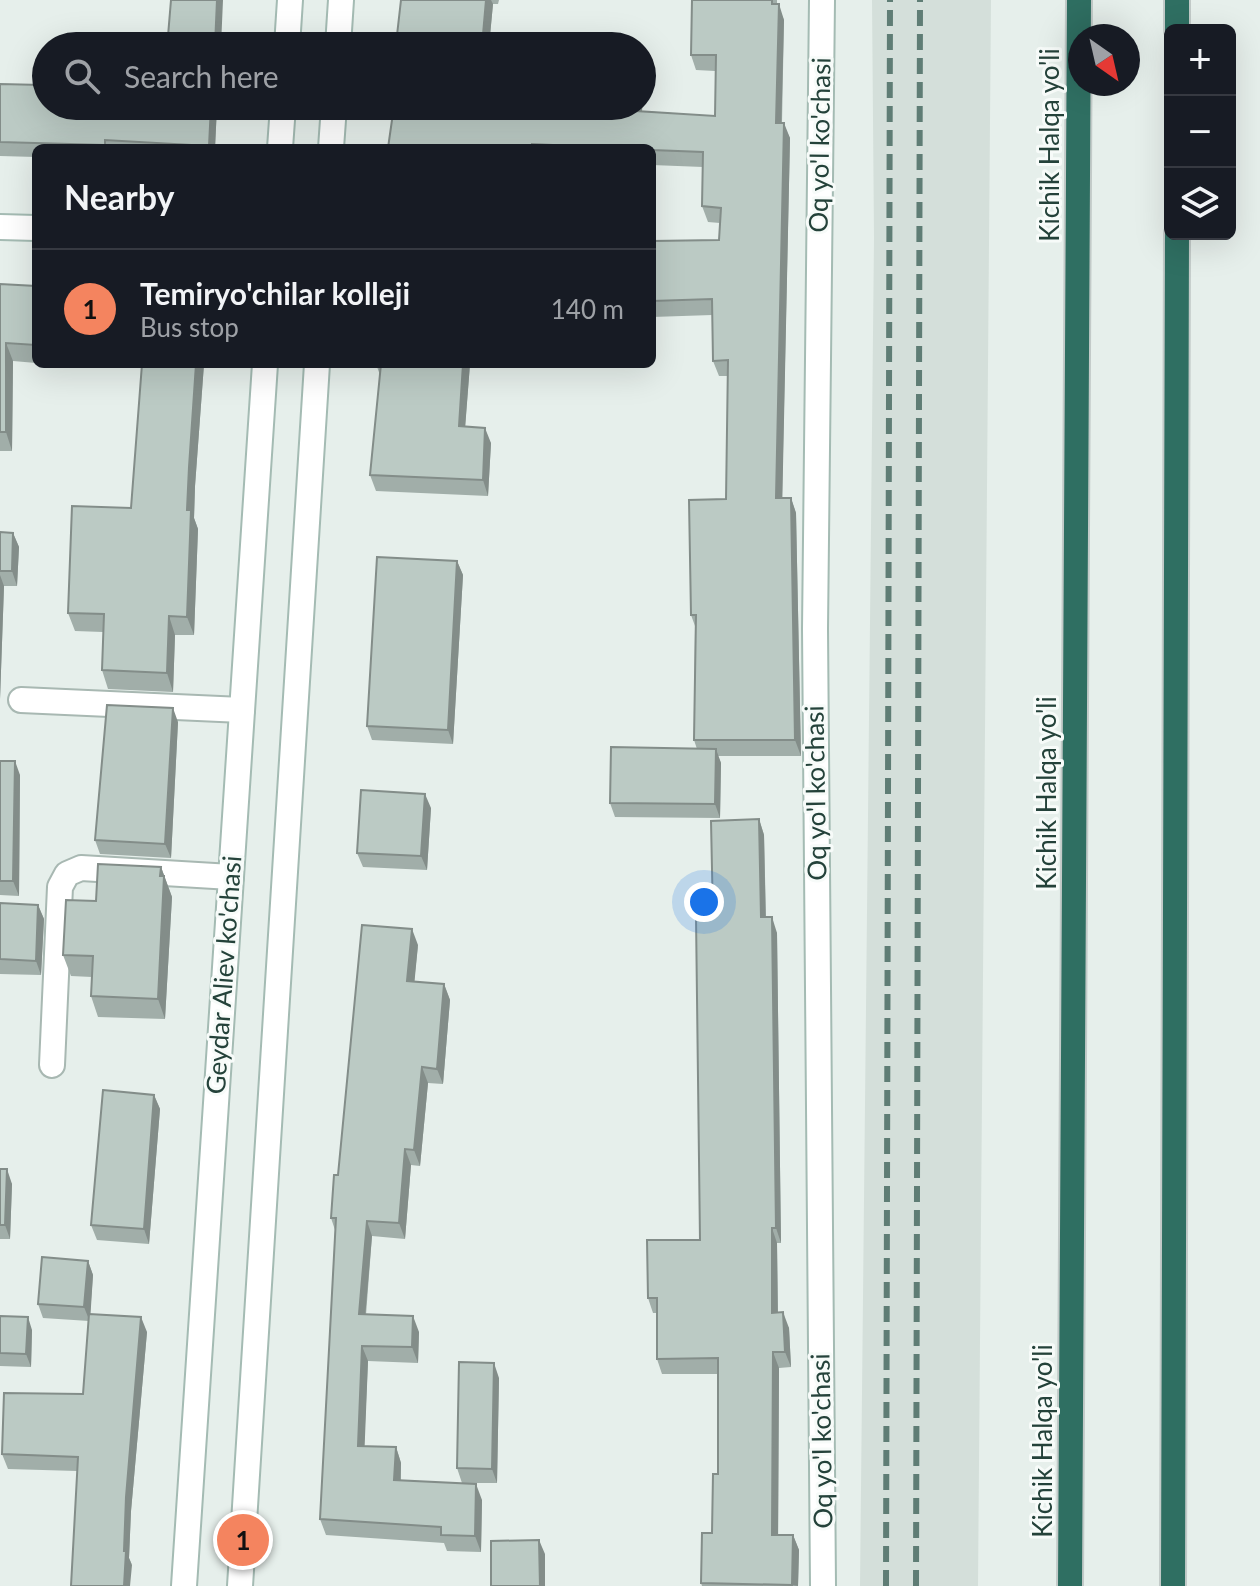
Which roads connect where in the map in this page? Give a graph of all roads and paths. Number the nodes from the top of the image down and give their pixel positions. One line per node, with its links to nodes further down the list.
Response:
1 (290, 0): 7 (main road)
2 (341, 0): 8 (main road)
3 (822, 0): 24 (main road, Oq yo'l ko'chasi)
4 (1079, 0): 25 (highway, Kichik Halqa yo'li)
5 (1177, 0): 6 (highway)
6 (1177, 24)
7 (288, 32)
8 (339, 32)
9 (282, 120): 11 (main road)
10 (333, 120): 12 (main road)
11 (280, 144)
12 (331, 144)
13 (0, 227): 14 (main road)
14 (32, 228)
15 (1177, 240): 26 (highway)
16 (265, 368): 19 (main road, Geydar Aliev ko'chasi)
17 (317, 368): 23 (main road, Geydar Aliev ko'chasi)
18 (21, 700): 19 (main road)
19 (242, 710): 20 (main road, Geydar Aliev ko'chasi)
20 (231, 877): 21 (main road); 22 (main road, Geydar Aliev ko'chasi)
21 (52, 1065)
22 (184, 1586)
23 (240, 1586)
24 (823, 1586)
25 (1070, 1586)
26 (1173, 1586)

